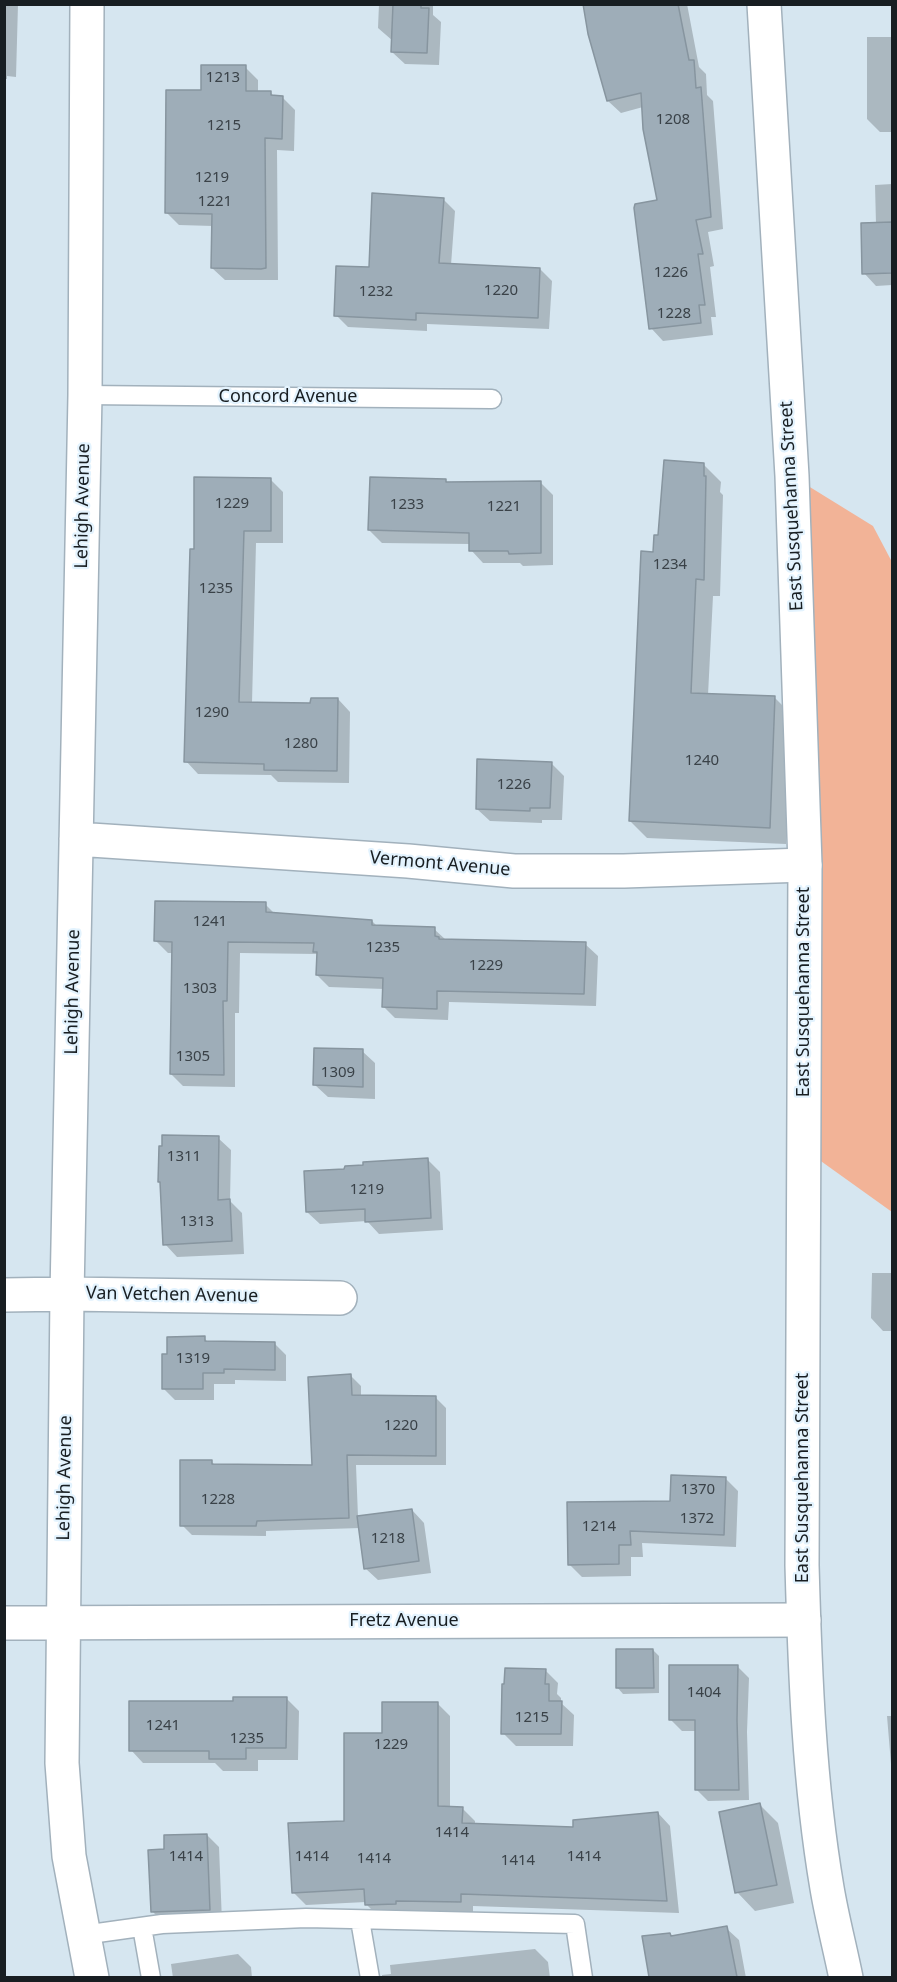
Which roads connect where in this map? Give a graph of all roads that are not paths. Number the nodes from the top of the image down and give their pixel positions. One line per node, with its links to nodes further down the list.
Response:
1 (87, 4): 3 (street, Lehigh Avenue)
2 (764, 4): 6 (street, East Susquehanna Street)
3 (85, 395): 4 (lane, Concord Avenue); 5 (street, Lehigh Avenue)
4 (492, 399)
5 (76, 839): 6 (street, Vermont Avenue); 7 (street, Lehigh Avenue)
6 (805, 866): 10 (street, East Susquehanna Street)
7 (67, 1294): 8 (street, Van Vetchen Avenue); 9 (street, Van Vetchen Avenue); 11 (street, Lehigh Avenue)
8 (4, 1295)
9 (340, 1298)
10 (804, 1620): 11 (street, Fretz Avenue); 20 (street, East Susquehanna Street)
11 (64, 1622): 12 (street, Fretz Avenue); 15 (street, Lehigh Avenue)
12 (4, 1623)
13 (360, 1920): 14 (lane); 18 (lane); 19 (lane)
14 (142, 1927): 15 (lane); 17 (lane)
15 (83, 1935): 16 (street, Lehigh Avenue)
16 (92, 1977)
17 (151, 1977)
18 (370, 1977)
19 (583, 1977)
20 (846, 1977)

